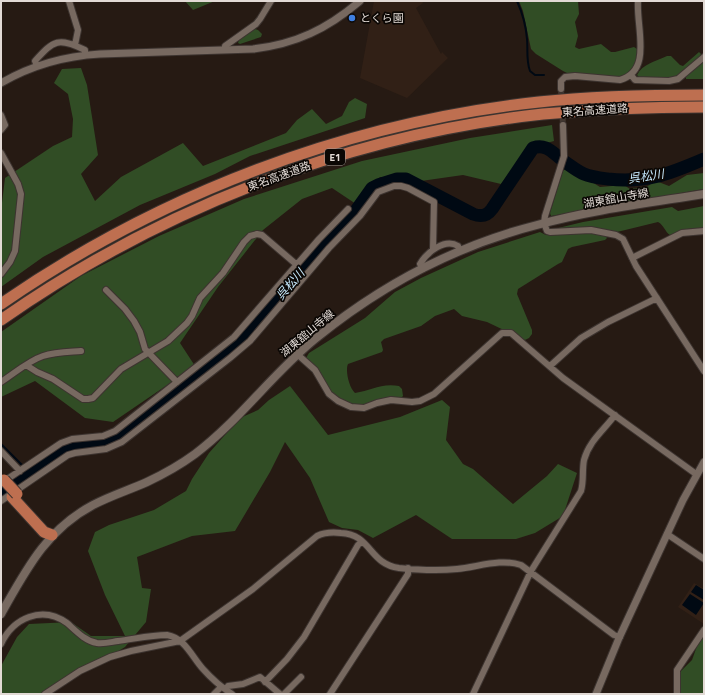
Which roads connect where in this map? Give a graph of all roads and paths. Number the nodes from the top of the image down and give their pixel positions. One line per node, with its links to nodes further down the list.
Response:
1 (68, 1): 5 (street)
2 (271, 1): 6 (street)
3 (360, 1): 6 (street)
4 (638, 1): 10 (street)
5 (75, 45): 7 (street); 9 (street)
6 (225, 50): 7 (street)
7 (85, 55): 9 (street)
8 (704, 57): 11 (street)
9 (37, 66): 13 (street)
10 (631, 75): 11 (street); 14 (street)
11 (676, 79): 12 (street)
12 (684, 82)
13 (1, 83)
14 (561, 89)
15 (704, 95): 33 (highway, 東名高速道路 / E1)
16 (704, 107): 35 (highway, 東名高速道路 / E1)
17 (1, 116): 19 (street)
18 (563, 126): 23 (street)
19 (1, 130)
20 (1, 152): 30 (street)
21 (704, 194): 23 (main road, 湖東舘山寺線)
22 (348, 209): 28 (street)
23 (544, 223): 26 (main road, 湖東舘山寺線); 27 (street)
24 (704, 231): 27 (street)
25 (433, 249): 26 (street); 29 (street); 36 (street)
26 (460, 251): 29 (main road, 湖東舘山寺線)
27 (632, 258): 32 (street)
28 (297, 265): 34 (street); 38 (street)
29 (422, 269): 39 (main road, 湖東舘山寺線)
30 (1, 274)
31 (106, 290): 38 (street)
32 (657, 298): 41 (street); 42 (street)
33 (1, 304)
34 (257, 312): 36 (street); 44 (street)
35 (1, 320)
36 (267, 320): 48 (street)
37 (81, 351): 40 (street)
38 (148, 353): 40 (street); 44 (street)
39 (297, 354): 41 (street); 55 (main road, 湖東舘山寺線)
40 (26, 365): 43 (street)
41 (550, 366): 45 (street)
42 (704, 370)
43 (1, 382)
44 (177, 382): 46 (street)
45 (615, 415): 51 (street); 59 (street)
46 (58, 446): 48 (street); 50 (street)
47 (1, 451): 50 (street)
48 (64, 456): 53 (street)
49 (704, 462): 51 (street)
50 (20, 471): 52 (street)
51 (696, 474): 54 (street)
52 (2, 482): 53 (highway, bridge)
53 (10, 497): 55 (highway)
54 (667, 534): 57 (street); 62 (street)
55 (52, 535): 60 (main road, 湖東舘山寺線)
56 (362, 541): 58 (street); 63 (street); 66 (street)
57 (704, 559)
58 (408, 568): 59 (street); 73 (street)
59 (531, 571): 62 (street); 74 (street)
60 (1, 614)
61 (704, 630): 76 (street)
62 (620, 637): 75 (street)
63 (180, 641): 64 (street); 67 (street); 68 (street)
64 (1, 644)
65 (301, 676): 72 (street)
66 (265, 682): 67 (street); 71 (street)
67 (223, 688): 69 (street); 70 (street)
68 (45, 694)
69 (214, 694)
70 (232, 694)
71 (280, 694)
72 (284, 694)
73 (330, 694)
74 (473, 694)
75 (596, 694)
76 (677, 694)

